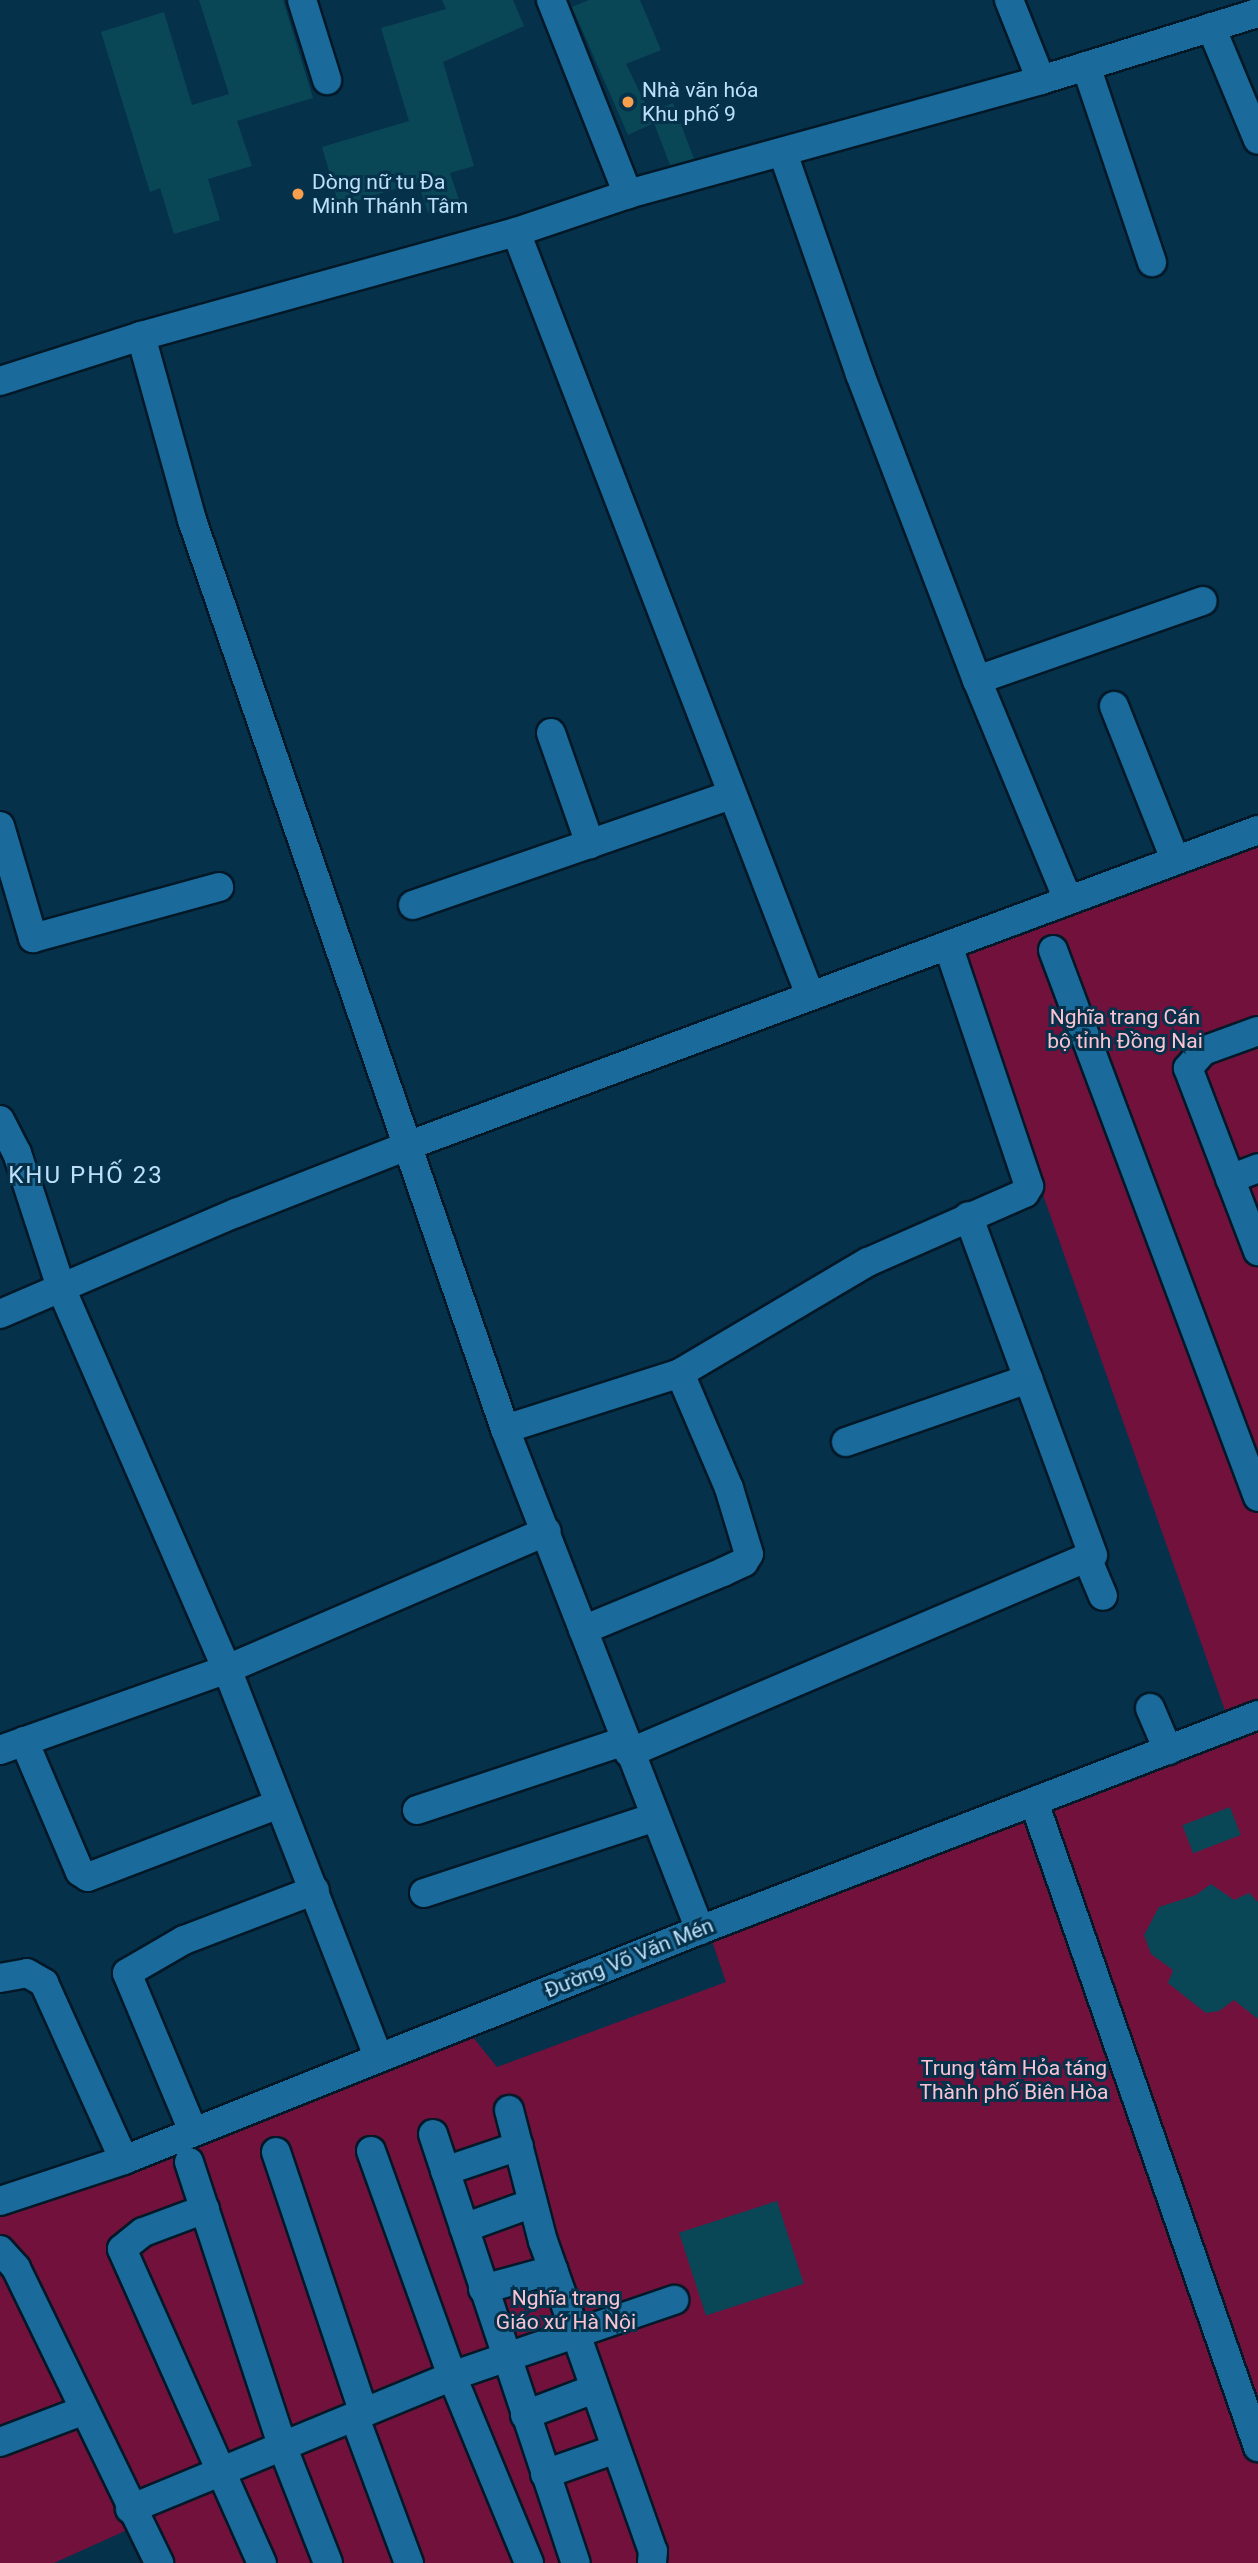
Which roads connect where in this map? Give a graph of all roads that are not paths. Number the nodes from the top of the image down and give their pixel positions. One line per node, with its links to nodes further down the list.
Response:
1 (302, 0): 7 (street)
2 (551, 0): 11 (street)
3 (1009, 0): 8 (street)
4 (1258, 13): 5 (street)
5 (1211, 27): 6 (street); 9 (street)
6 (1086, 66): 8 (street); 13 (street)
7 (327, 80)
8 (1041, 80): 10 (street)
9 (1258, 140)
10 (783, 153): 11 (street); 17 (street)
11 (628, 194): 12 (street)
12 (516, 232): 14 (street); 20 (street)
13 (1152, 262)
14 (141, 336): 15 (street); 33 (street)
15 (0, 381)
16 (1203, 601): 17 (street)
17 (977, 680): 26 (street)
18 (1114, 706): 24 (street)
19 (551, 733): 23 (street)
20 (730, 795): 23 (street); 30 (street)
21 (0, 826): 25 (street)
22 (1258, 830): 24 (street)
23 (590, 844): 27 (street)
24 (1175, 859): 26 (street)
25 (219, 887)
26 (1067, 897): 28 (street)
27 (413, 905)
28 (948, 946): 30 (street); 36 (street)
29 (1053, 950): 44 (street)
30 (810, 995): 33 (street)
31 (1258, 1031): 35 (street)
32 (0, 1120): 38 (street)
33 (407, 1146): 38 (street); 42 (street)
34 (1258, 1168): 35 (street)
35 (1230, 1179): 37 (street)
36 (968, 1216): 40 (street); 41 (street)
37 (1258, 1251)
38 (61, 1288): 39 (street); 49 (street)
39 (0, 1314)
40 (680, 1373): 42 (street); 48 (street)
41 (1028, 1379): 43 (street); 46 (street)
42 (505, 1429): 45 (street)
43 (846, 1442)
44 (1258, 1497)
45 (547, 1531): 48 (street); 49 (street)
46 (1087, 1558): 47 (street); 53 (street)
47 (1103, 1596)
48 (583, 1630): 53 (street)
49 (227, 1669): 52 (street); 56 (street)
50 (1150, 1708): 54 (street)
51 (1258, 1715): 54 (street, Đường Võ Văn Mén)
52 (12, 1746): 56 (street)
53 (627, 1747): 57 (street); 58 (street)
54 (1168, 1750): 55 (street, Đường Võ Văn Mén)
55 (1034, 1802): 61 (street, Đường Võ Văn Mén); 89 (street)
56 (277, 1805): 59 (street)
57 (417, 1810)
58 (655, 1817): 60 (street); 61 (street)
59 (315, 1890): 63 (street); 65 (street)
60 (424, 1893)
61 (700, 1930): 63 (street, Đường Võ Văn Mén)
62 (0, 1978): 70 (street)
63 (378, 2057): 65 (street, Đường Võ Văn Mén)
64 (509, 2110): 67 (street)
65 (193, 2131): 70 (street, Đường Võ Văn Mén)
66 (433, 2134): 72 (street)
67 (519, 2146): 72 (street); 74 (street)
68 (371, 2151): 83 (street)
69 (276, 2152): 87 (street)
70 (124, 2160): 73 (street, Đường Võ Văn Mén)
71 (189, 2162): 75 (street)
72 (445, 2171): 76 (street)
73 (0, 2201)
74 (533, 2203): 76 (street); 78 (street)
75 (205, 2209): 90 (street); 92 (street)
76 (464, 2228): 79 (street)
77 (0, 2250): 85 (street)
78 (553, 2270): 79 (street); 81 (street)
79 (484, 2288): 82 (street)
80 (674, 2300): 81 (street)
81 (574, 2333): 82 (street); 84 (street)
82 (505, 2356): 83 (street); 86 (street)
83 (452, 2376): 87 (street); 99 (street)
84 (594, 2389): 86 (street); 91 (street)
85 (82, 2412): 88 (street); 94 (street)
86 (526, 2415): 93 (street)
87 (359, 2416): 90 (street); 98 (street)
88 (0, 2442)
89 (1258, 2447)
90 (284, 2448): 92 (street); 97 (street)
91 (616, 2449): 93 (street); 101 (street)
92 (220, 2473): 94 (street); 96 (street)
93 (545, 2473): 100 (street)
94 (130, 2509): 95 (street)
95 (159, 2563)
96 (262, 2563)
97 (328, 2563)
98 (408, 2563)
99 (529, 2563)
100 (576, 2563)
101 (652, 2563)

